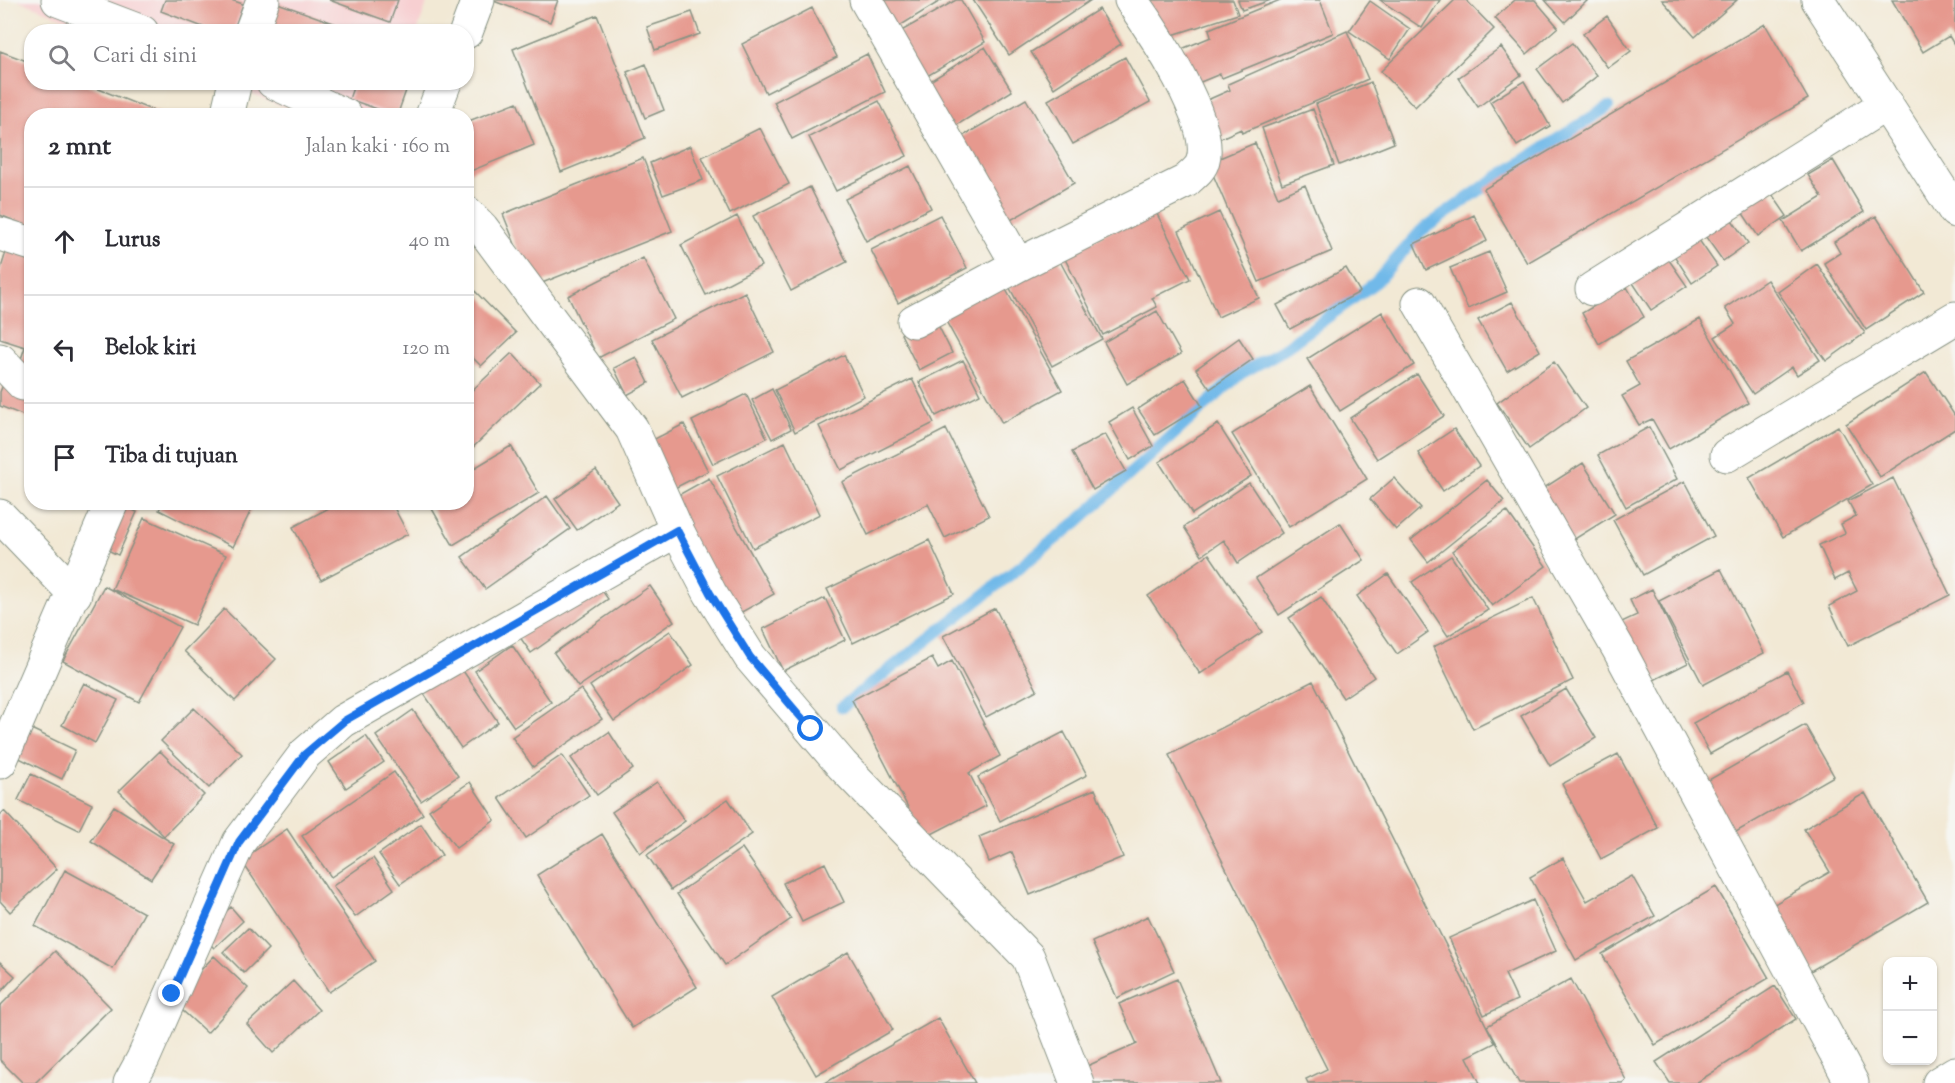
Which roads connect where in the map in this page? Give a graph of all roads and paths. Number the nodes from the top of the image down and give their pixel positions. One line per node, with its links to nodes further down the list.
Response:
1 (58, 0): 7 (street)
2 (262, 0): 8 (street)
3 (478, 0): 9 (street)
4 (866, 0): 21 (street)
5 (1131, 0): 21 (street)
6 (1818, 0): 13 (street)
7 (121, 24)
8 (254, 24)
9 (469, 24)
10 (233, 90): 14 (street)
11 (290, 90): 15 (street)
12 (442, 90): 16 (street)
13 (1886, 104): 17 (street); 22 (street)
14 (229, 108)
15 (329, 108)
16 (435, 108)
17 (1955, 211)
18 (474, 220): 31 (street)
19 (0, 234): 20 (street)
20 (24, 242)
21 (1018, 265): 25 (street)
22 (1592, 289)
23 (1419, 303): 37 (street)
24 (1955, 318): 28 (street)
25 (914, 321)
26 (0, 360): 27 (street)
27 (23, 384)
28 (1727, 455)
29 (109, 510): 32 (street)
30 (0, 516): 32 (street)
31 (677, 530): 35 (street); 36 (street)
32 (75, 594): 33 (street)
33 (0, 762)
34 (1955, 1073): 38 (street)
35 (130, 1083)
36 (1077, 1083)
37 (1852, 1083)
38 (1939, 1083)

